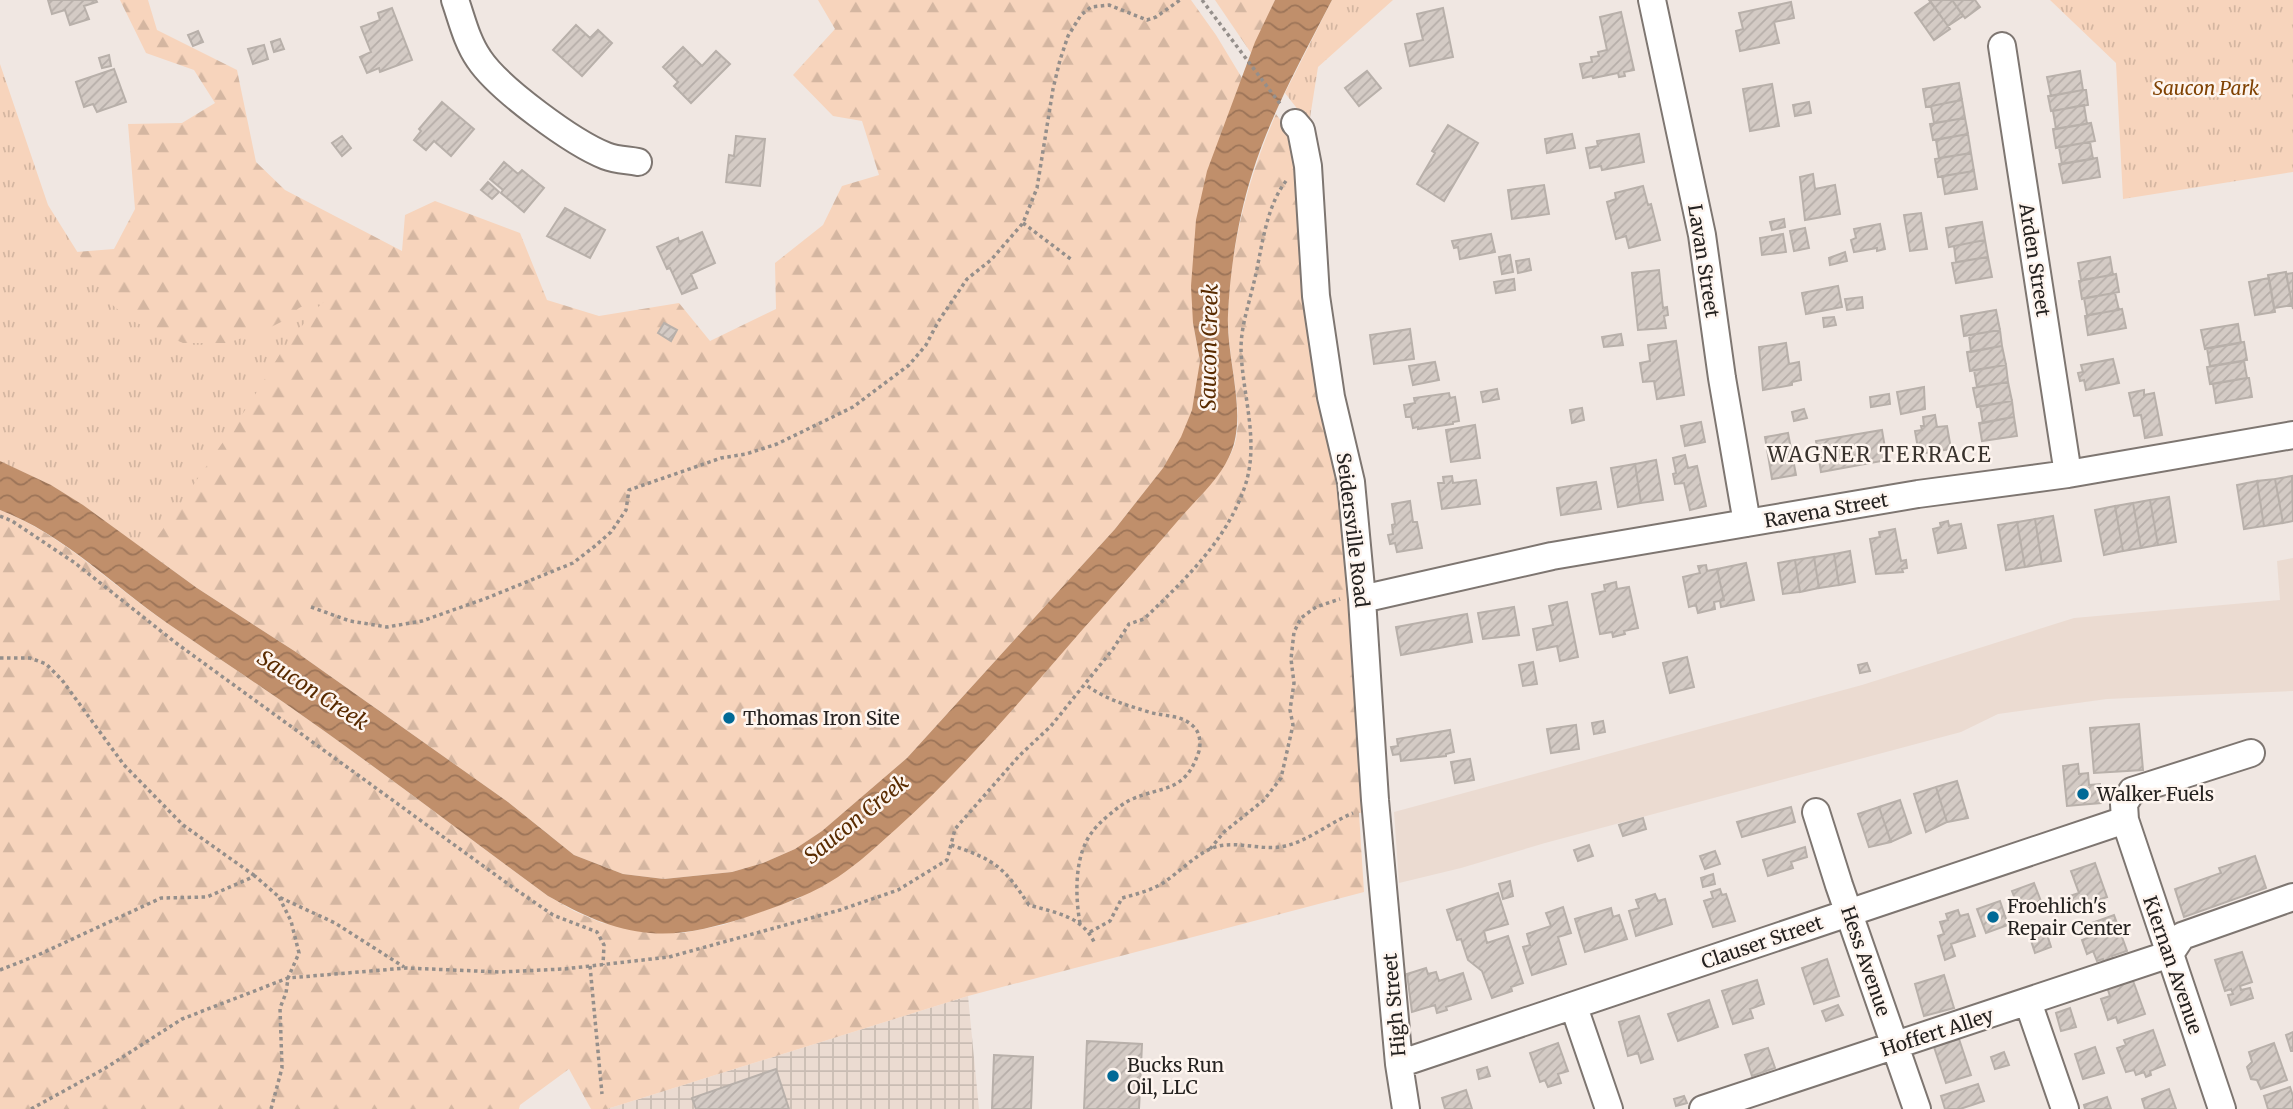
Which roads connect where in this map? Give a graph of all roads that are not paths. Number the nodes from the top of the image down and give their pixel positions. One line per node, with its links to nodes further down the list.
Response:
1 (455, 0): 5 (street)
2 (1652, 0): 8 (street, Lavan Street)
3 (2002, 46): 7 (street, Arden Street)
4 (1295, 123): 9 (street, Seidersville Road)
5 (638, 162)
6 (2293, 435): 7 (street, Ravena Street)
7 (2068, 474): 8 (street, Ravena Street)
8 (1747, 523): 9 (street, Ravena Street)
9 (1356, 598): 14 (street, Seidersville Road)
10 (2251, 753): 12 (street)
11 (1816, 813): 15 (street, Hess Avenue)
12 (2124, 820): 15 (street, Clauser Street); 16 (street, Kiernan Avenue)
13 (2293, 897): 16 (street)
14 (1385, 900): 20 (street, High Street)
15 (1850, 912): 18 (street, Clauser Street); 19 (street, Hess Avenue)
16 (2170, 954): 17 (street, Hoffert Alley); 27 (street, Kiernan Avenue)
17 (2028, 1002): 19 (street, Hoffert Alley); 26 (street)
18 (1574, 1007): 20 (street, Clauser Street); 23 (street)
19 (1895, 1045): 21 (street, Hoffert Alley); 25 (street, Hess Avenue)
20 (1399, 1064): 22 (street, High Street)
21 (1766, 1099): 24 (street, Hoffert Alley)
22 (1406, 1109)
23 (1609, 1109)
24 (1703, 1109)
25 (1917, 1109)
26 (2065, 1109)
27 (2222, 1109)

